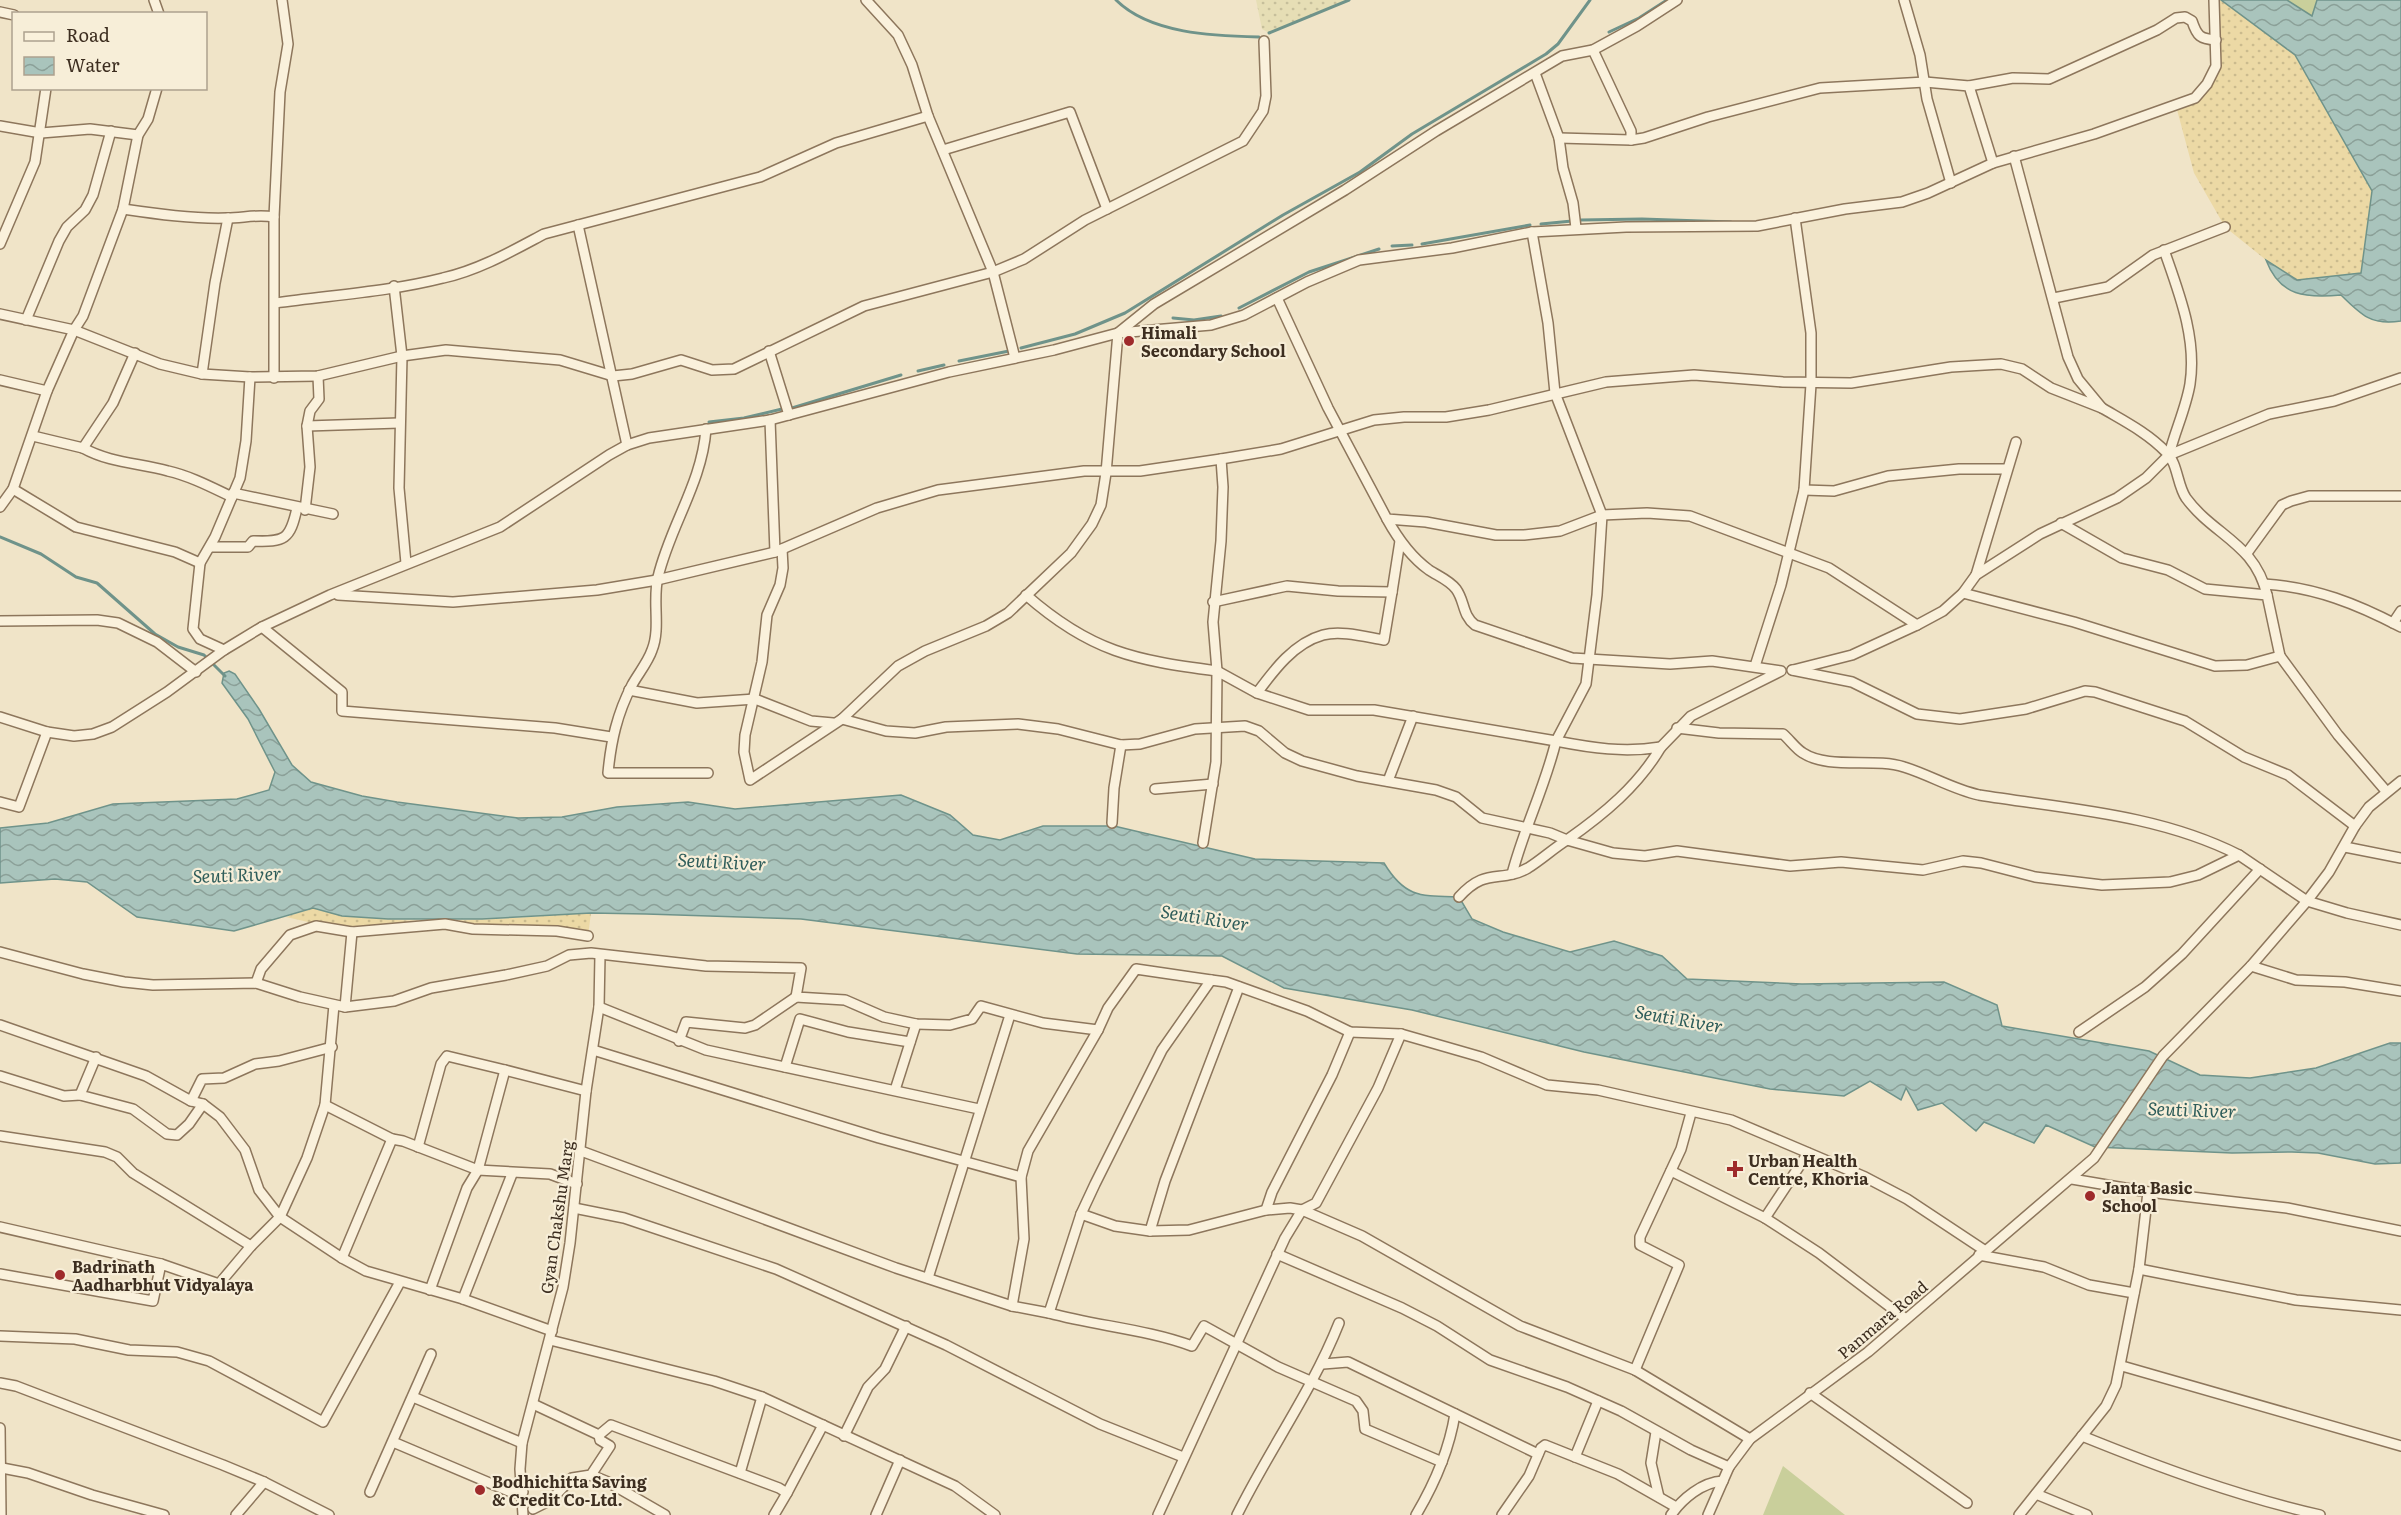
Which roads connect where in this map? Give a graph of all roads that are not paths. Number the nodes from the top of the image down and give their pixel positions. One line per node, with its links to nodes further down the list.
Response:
1 (282, 0): 27 (street)
2 (866, 0): 14 (street)
3 (1677, 0): 8 (street)
4 (1904, 0): 10 (street)
5 (2214, 0): 6 (street)
6 (2216, 40): 11 (street); 22 (street)
7 (1264, 41): 26 (street)
8 (1593, 50): 9 (street); 20 (street)
9 (1535, 73): 19 (street); 44 (street)
10 (1926, 82): 11 (street); 20 (street); 24 (street)
11 (1969, 86): 23 (street)
12 (46, 90): 17 (street)
13 (156, 90): 18 (street)
14 (928, 116): 21 (street); 30 (street)
15 (0, 126): 17 (street)
16 (111, 131): 17 (street); 18 (street); 42 (street)
17 (41, 133): 34 (street)
18 (138, 135): 25 (street)
19 (1559, 138): 20 (street); 32 (street)
20 (1631, 140)
21 (943, 150): 26 (street); 36 (street)
22 (2014, 156): 23 (street); 39 (street)
23 (1993, 163): 24 (street)
24 (1951, 183): 29 (street)
25 (123, 208): 28 (street); 43 (street)
26 (1107, 209): 36 (street)
27 (274, 217): 28 (street); 40 (street)
28 (228, 218): 49 (street)
29 (1795, 218): 32 (street); 56 (street)
30 (578, 225): 37 (street); 51 (street)
31 (2225, 227): 35 (street)
32 (1576, 228): 33 (street)
33 (1532, 232): 38 (street); 58 (street)
34 (0, 244)
35 (2164, 250): 39 (street); 70 (street)
36 (993, 272): 45 (street); 48 (street)
37 (394, 286): 40 (street); 47 (street)
38 (1277, 298): 44 (street); 65 (street)
39 (2054, 298): 59 (street)
40 (275, 303): 53 (street)
41 (0, 314): 42 (street)
42 (26, 320): 43 (street)
43 (74, 330): 46 (street); 57 (street)
44 (1118, 333): 48 (street); 73 (street)
45 (769, 351): 51 (street); 60 (street)
46 (135, 353): 49 (street); 69 (street)
47 (402, 356): 50 (street); 51 (street); 62 (street)
48 (1015, 358): 60 (street)
49 (202, 374): 52 (street)
50 (318, 376): 53 (street); 63 (street)
51 (613, 376): 68 (street)
52 (249, 378): 53 (street); 77 (street)
53 (274, 378)
54 (2401, 378): 70 (street)
55 (0, 380): 57 (street)
56 (1811, 384): 58 (street); 59 (street); 74 (street)
57 (47, 391): 66 (street)
58 (1555, 393): 65 (street); 82 (street)
59 (2102, 408): 70 (street)
60 (789, 415): 61 (street)
61 (770, 420): 64 (street); 87 (street)
62 (399, 423): 63 (street); 91 (street)
63 (307, 426): 80 (street)
64 (706, 429): 68 (street); 93 (street)
65 (1341, 430): 71 (street); 83 (street)
66 (33, 436): 69 (street); 76 (street)
67 (2016, 442): 72 (street)
68 (627, 445): 91 (street)
69 (83, 448): 77 (street)
70 (2169, 455): 84 (street); 89 (street)
71 (1221, 459): 73 (street); 100 (street)
72 (2007, 469): 74 (street); 92 (street)
73 (1106, 473): 87 (street); 98 (street)
74 (1804, 490): 88 (street)
75 (0, 491): 76 (street)
76 (11, 493): 79 (street); 90 (street)
77 (233, 495): 80 (street); 86 (street)
78 (2401, 496): 89 (street)
79 (0, 507)
80 (301, 509): 81 (street); 86 (street)
81 (333, 513)
82 (1602, 515): 83 (street); 88 (street); 108 (street)
83 (1387, 519): 85 (street)
84 (2061, 523): 92 (street); 99 (street)
85 (1400, 541): 95 (street); 108 (street)
86 (211, 547): 90 (street)
87 (779, 551): 93 (street); 116 (street)
88 (1789, 552): 103 (street); 109 (street)
89 (2247, 553): 94 (street)
90 (200, 563): 106 (street)
91 (406, 563): 97 (street)
92 (1976, 575): 96 (street)
93 (657, 580): 97 (street); 114 (street)
94 (2264, 584): 99 (street); 104 (street)
95 (1392, 591): 100 (street); 115 (street)
96 (1963, 593): 103 (street); 107 (street)
97 (330, 595): 105 (street)
98 (1026, 595): 111 (street); 119 (street)
99 (2267, 595): 107 (street)
100 (1213, 602): 111 (street)
101 (2401, 611): 104 (street)
102 (0, 621): 113 (street)
103 (1917, 624): 110 (street)
104 (2397, 625)
105 (262, 627): 106 (street); 123 (street)
106 (224, 650): 113 (street)
107 (2280, 656): 132 (street)
108 (1590, 661): 109 (street); 124 (street)
109 (1755, 666): 112 (street)
110 (1792, 670): 112 (street); 135 (street)
111 (1216, 671): 115 (street); 120 (street)
112 (1782, 671): 121 (street)
113 (196, 672): 122 (street)
114 (629, 690): 116 (street); 123 (street)
115 (1257, 693): 117 (street)
116 (755, 699): 119 (street); 119 (street)
117 (1413, 716): 124 (street); 128 (street)
118 (0, 717): 122 (street)
119 (839, 721): 125 (street)
120 (1217, 726): 125 (street); 128 (street); 130 (street)
121 (1677, 728): 126 (street); 140 (street)
122 (47, 732): 133 (street)
123 (611, 737): 127 (street)
124 (1556, 741): 126 (street); 136 (street)
125 (1121, 745): 134 (street)
126 (1661, 747): 137 (street)
127 (708, 773)
128 (1388, 781): 136 (street)
129 (2401, 781): 132 (street, Panmara Road)
130 (1213, 784): 131 (street); 138 (street)
131 (1155, 789)
132 (2386, 792): 135 (street, Panmara Road)
133 (0, 802)
134 (1112, 823)
135 (2355, 826): 139 (street, Panmara Road)
136 (1525, 827): 137 (street); 143 (street)
137 (1567, 840): 140 (street); 143 (street)
138 (1203, 843)
139 (2344, 847): 141 (street); 145 (street, Panmara Road)
140 (2239, 855): 142 (street)
141 (2401, 858)
142 (2260, 869): 145 (street); 165 (street)
143 (1512, 874): 144 (street)
144 (1459, 897)
145 (2307, 901): 146 (street); 151 (street, Panmara Road)
146 (2401, 925)
147 (352, 932): 148 (street); 153 (street); 158 (street)
148 (588, 936)
149 (0, 952): 153 (street)
150 (600, 955): 156 (street); 158 (street); 159 (street, Gyan Chakshu Marg)
151 (2251, 966): 155 (street); 193 (street, Panmara Road)
152 (1212, 980): 154 (street); 163 (street); 199 (street)
153 (256, 983): 157 (street)
154 (1239, 987): 164 (street); 204 (street)
155 (2401, 991)
156 (796, 997): 161 (street); 167 (street)
157 (334, 1005): 158 (street); 169 (street)
158 (345, 1007)
159 (599, 1007): 167 (street); 170 (street, Gyan Chakshu Marg)
160 (1010, 1015): 161 (street); 163 (street); 181 (street)
161 (916, 1024): 168 (street)
162 (0, 1025): 171 (street)
163 (1098, 1030): 192 (street)
164 (1350, 1032): 166 (street); 197 (street)
165 (2079, 1032)
166 (1401, 1034): 182 (street); 198 (street)
167 (679, 1041): 172 (street)
168 (910, 1042): 172 (street); 175 (street)
169 (332, 1047): 178 (street); 180 (street)
170 (593, 1050): 176 (street, Gyan Chakshu Marg); 188 (street)
171 (96, 1057): 177 (street); 178 (street)
172 (785, 1067): 175 (street)
173 (505, 1070): 176 (street); 185 (street); 189 (street)
174 (0, 1076): 177 (street)
175 (895, 1090): 181 (street)
176 (586, 1091): 186 (street, Gyan Chakshu Marg)
177 (80, 1095): 179 (street)
178 (191, 1101): 179 (street)
179 (203, 1104): 200 (street)
180 (325, 1105): 184 (street); 200 (street)
181 (978, 1110): 188 (street)
182 (1691, 1113): 187 (street); 190 (street)
183 (0, 1136): 205 (street)
184 (392, 1139): 185 (street); 208 (street)
185 (418, 1147): 189 (street)
186 (581, 1150): 194 (street, Gyan Chakshu Marg); 212 (street)
187 (1808, 1153): 201 (street); 206 (street)
188 (964, 1160): 192 (street); 212 (street)
189 (478, 1170): 191 (street); 214 (street)
190 (1671, 1171): 201 (street); 231 (street)
191 (512, 1174): 194 (street); 216 (street)
192 (1021, 1177): 219 (street)
193 (2073, 1179): 195 (street); 206 (street, Panmara Road)
194 (577, 1184): 196 (street, Gyan Chakshu Marg)
195 (2148, 1192): 203 (street); 210 (street)
196 (574, 1208): 224 (street); 225 (street, Gyan Chakshu Marg)
197 (1266, 1210): 198 (street); 204 (street)
198 (1302, 1210): 207 (street); 231 (street)
199 (1081, 1214): 204 (street); 221 (street)
200 (280, 1217): 205 (street); 208 (street)
201 (1765, 1218): 222 (street)
202 (0, 1227): 209 (street)
203 (2401, 1231)
204 (1150, 1232)
205 (251, 1246): 209 (street)
206 (1981, 1253): 215 (street); 222 (street, Panmara Road)
207 (1277, 1254): 227 (street); 237 (street)
208 (342, 1258): 213 (street)
209 (161, 1264): 217 (street)
210 (2139, 1269): 215 (street); 220 (street)
211 (0, 1274): 217 (street)
212 (928, 1278): 219 (street)
213 (400, 1282): 214 (street); 226 (street)
214 (430, 1290): 216 (street)
215 (2134, 1293): 230 (street)
216 (463, 1299): 225 (street)
217 (153, 1301): 218 (street)
218 (165, 1304)
219 (1012, 1306): 221 (street)
220 (2401, 1310)
221 (1049, 1313): 227 (street)
222 (1905, 1319): 234 (street, Panmara Road)
223 (1340, 1323): 229 (street)
224 (906, 1326): 244 (street); 252 (street)
225 (551, 1335): 236 (street); 238 (street, Gyan Chakshu Marg)
226 (0, 1336)
227 (1236, 1346): 232 (street); 252 (street)
228 (431, 1354): 235 (street)
229 (1323, 1364): 232 (street); 239 (street)
230 (2122, 1366): 245 (street); 249 (street)
231 (1635, 1370): 246 (street)
232 (1313, 1382): 254 (street); 280 (street)
233 (0, 1383): 260 (street)
234 (1810, 1393): 246 (street, Panmara Road); 266 (street)
235 (414, 1397): 247 (street); 248 (street)
236 (762, 1397): 240 (street); 256 (street)
237 (1598, 1401): 242 (street); 251 (street)
238 (533, 1404): 243 (street); 248 (street, Gyan Chakshu Marg)
239 (1455, 1414): 250 (street); 254 (street)
240 (823, 1425): 244 (street); 263 (street)
241 (0, 1428): 257 (street)
242 (1656, 1432): 255 (street); 265 (street)
243 (599, 1435): 256 (street); 258 (street)
244 (844, 1436): 253 (street)
245 (2082, 1436): 264 (street); 286 (street)
246 (1750, 1439): 255 (street, Panmara Road)
247 (393, 1442): 261 (street); 262 (street)
248 (522, 1443): 262 (street, Gyan Chakshu Marg)
249 (2401, 1446)
250 (1538, 1454): 251 (street); 282 (street)
251 (1575, 1456): 265 (street)
252 (1183, 1457): 279 (street)
253 (900, 1460): 277 (street); 278 (street)
254 (1442, 1462): 281 (street)
255 (1729, 1467): 259 (street, Panmara Road)
256 (740, 1473): 263 (street)
257 (1, 1474): 270 (street); 271 (street)
258 (591, 1475): 267 (street); 275 (street)
259 (1723, 1481): 269 (street); 283 (street, Panmara Road)
260 (264, 1482): 272 (street); 273 (street)
261 (370, 1492)
262 (523, 1492): 268 (street, Gyan Chakshu Marg)
263 (787, 1493): 276 (street)
264 (2036, 1494): 284 (street); 285 (street)
265 (1659, 1497): 269 (street)
266 (1967, 1503)
267 (533, 1509): 268 (street); 274 (street)
268 (523, 1510)
269 (1674, 1511)
270 (2, 1515)
271 (164, 1515)
272 (236, 1515)
273 (327, 1515)
274 (542, 1515)
275 (665, 1515)
276 (774, 1515)
277 (876, 1515)
278 (995, 1515)
279 (1158, 1515)
280 (1236, 1515)
281 (1416, 1515)
282 (1502, 1515)
283 (1708, 1515)
284 (2019, 1515)
285 (2087, 1515)
286 (2320, 1515)

